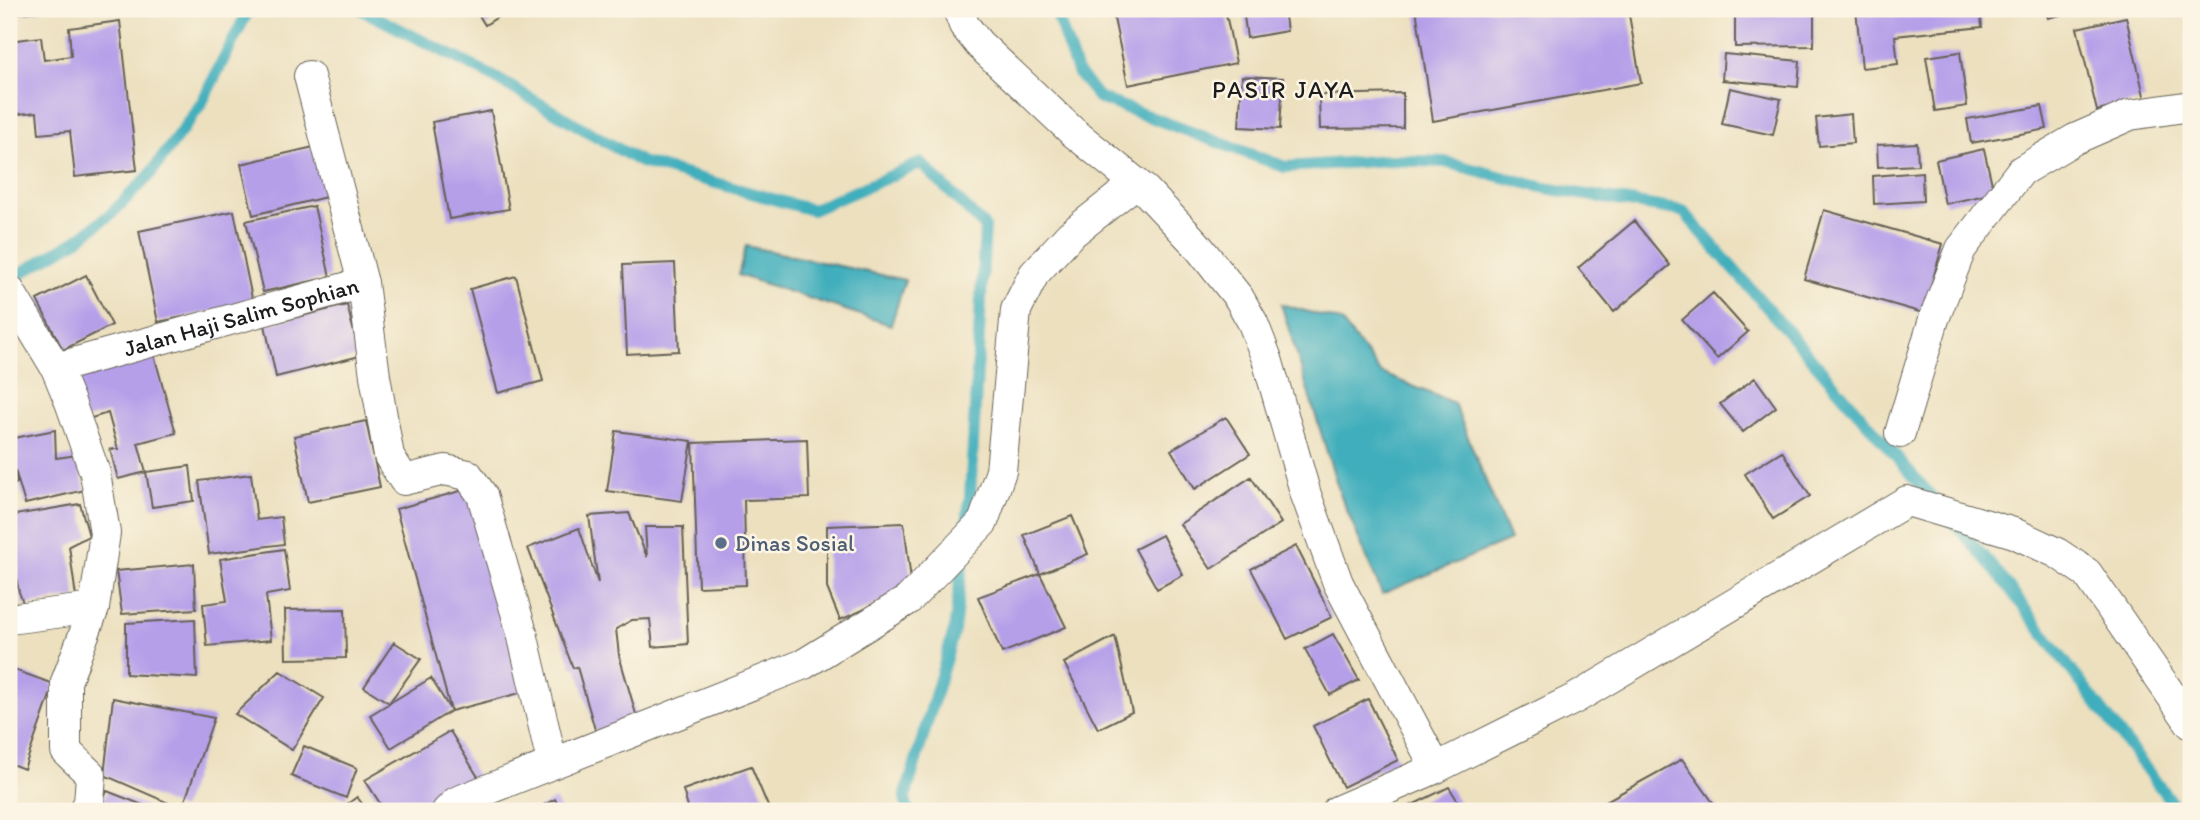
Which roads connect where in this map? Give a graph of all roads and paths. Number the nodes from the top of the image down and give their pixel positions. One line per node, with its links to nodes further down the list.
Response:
1 (958, 9): 4 (street)
2 (309, 76): 5 (street)
3 (2191, 106): 8 (street)
4 (1136, 183): 12 (street); 13 (street)
5 (363, 283): 7 (street, Jalan Haji Salim Sophian); 12 (street, Jalan Haji Salim Sophian)
6 (9, 290): 7 (street)
7 (56, 368): 9 (street)
8 (1900, 433)
9 (94, 608): 10 (street); 14 (street)
10 (9, 619)
11 (2191, 724): 13 (street)
12 (552, 762): 15 (street)
13 (1436, 768): 16 (street)
14 (84, 811)
15 (447, 811)
16 (1337, 811)

